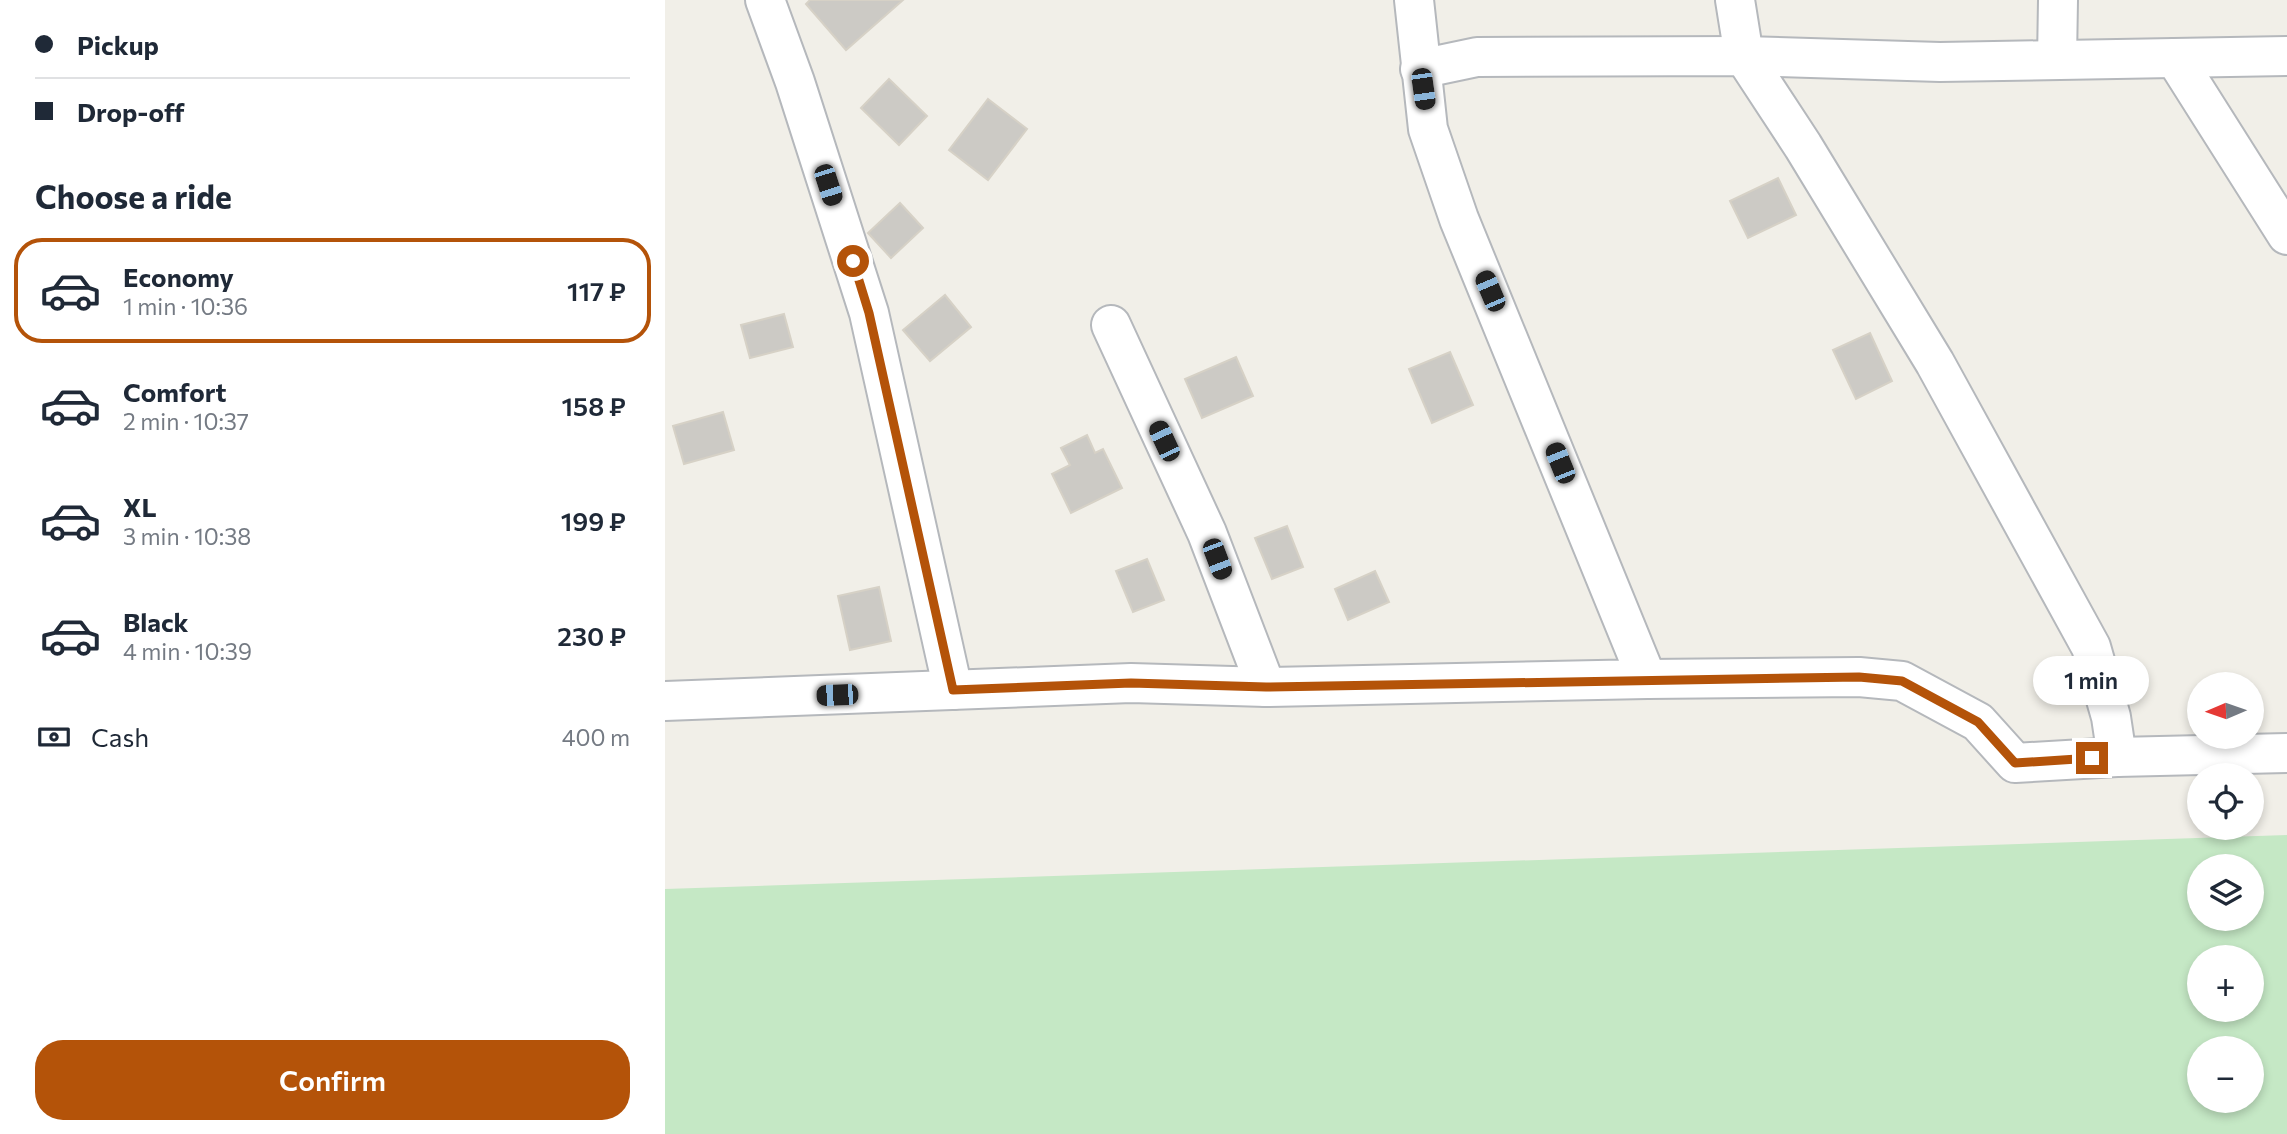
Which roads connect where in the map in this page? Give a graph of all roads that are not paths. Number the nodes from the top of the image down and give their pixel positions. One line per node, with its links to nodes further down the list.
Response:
1 (765, 0): 14 (street)
2 (1414, 0): 9 (street)
3 (1735, 0): 5 (street)
4 (2058, 0): 8 (street)
5 (1744, 55): 8 (street); 9 (street); 17 (street)
6 (2287, 56): 7 (street)
7 (2175, 58): 8 (street); 10 (street)
8 (2057, 60)
9 (1420, 69): 12 (street)
10 (2287, 235)
11 (1111, 325): 13 (street)
12 (1647, 679): 13 (street); 17 (street)
13 (1266, 687): 14 (street)
14 (953, 690): 15 (street)
15 (665, 701)
16 (2287, 753): 17 (street)
17 (2117, 757)

